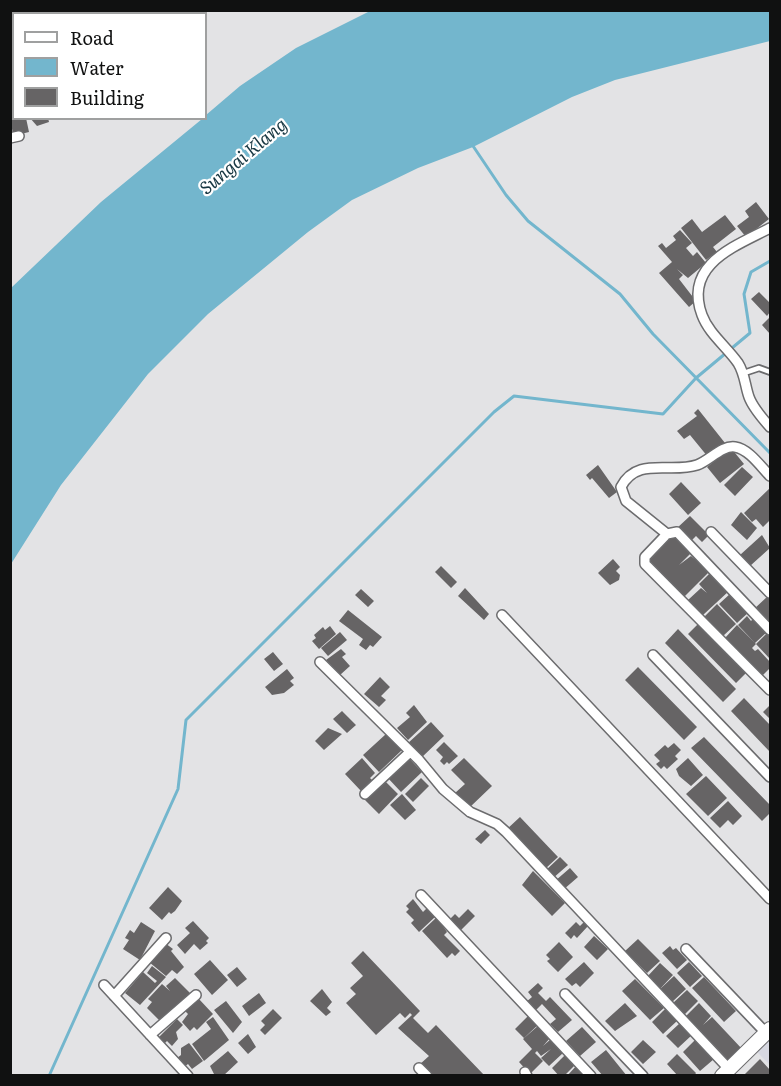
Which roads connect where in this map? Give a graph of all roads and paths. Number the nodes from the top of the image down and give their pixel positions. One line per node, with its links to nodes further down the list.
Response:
1 (771, 228): 3 (street)
2 (771, 372): 3 (lane)
3 (744, 373): 4 (street)
4 (769, 424)
5 (771, 476): 6 (street)
6 (671, 532): 10 (street); 13 (street)
7 (711, 532): 8 (street)
8 (771, 593)
9 (502, 615): 18 (street)
10 (771, 630)
11 (653, 655): 15 (street)
12 (320, 662): 14 (street)
13 (771, 690)
14 (410, 752): 16 (street); 27 (street)
15 (771, 777)
16 (365, 794)
17 (421, 895): 29 (street)
18 (771, 899)
19 (166, 938): 24 (street)
20 (686, 949): 25 (street)
21 (104, 985): 24 (street)
22 (565, 994): 30 (street)
23 (196, 995): 26 (street)
24 (114, 996): 26 (street)
25 (768, 1031): 27 (street)
26 (150, 1035): 28 (street)
27 (726, 1072)
28 (188, 1076)
29 (591, 1076)
30 (643, 1076)

